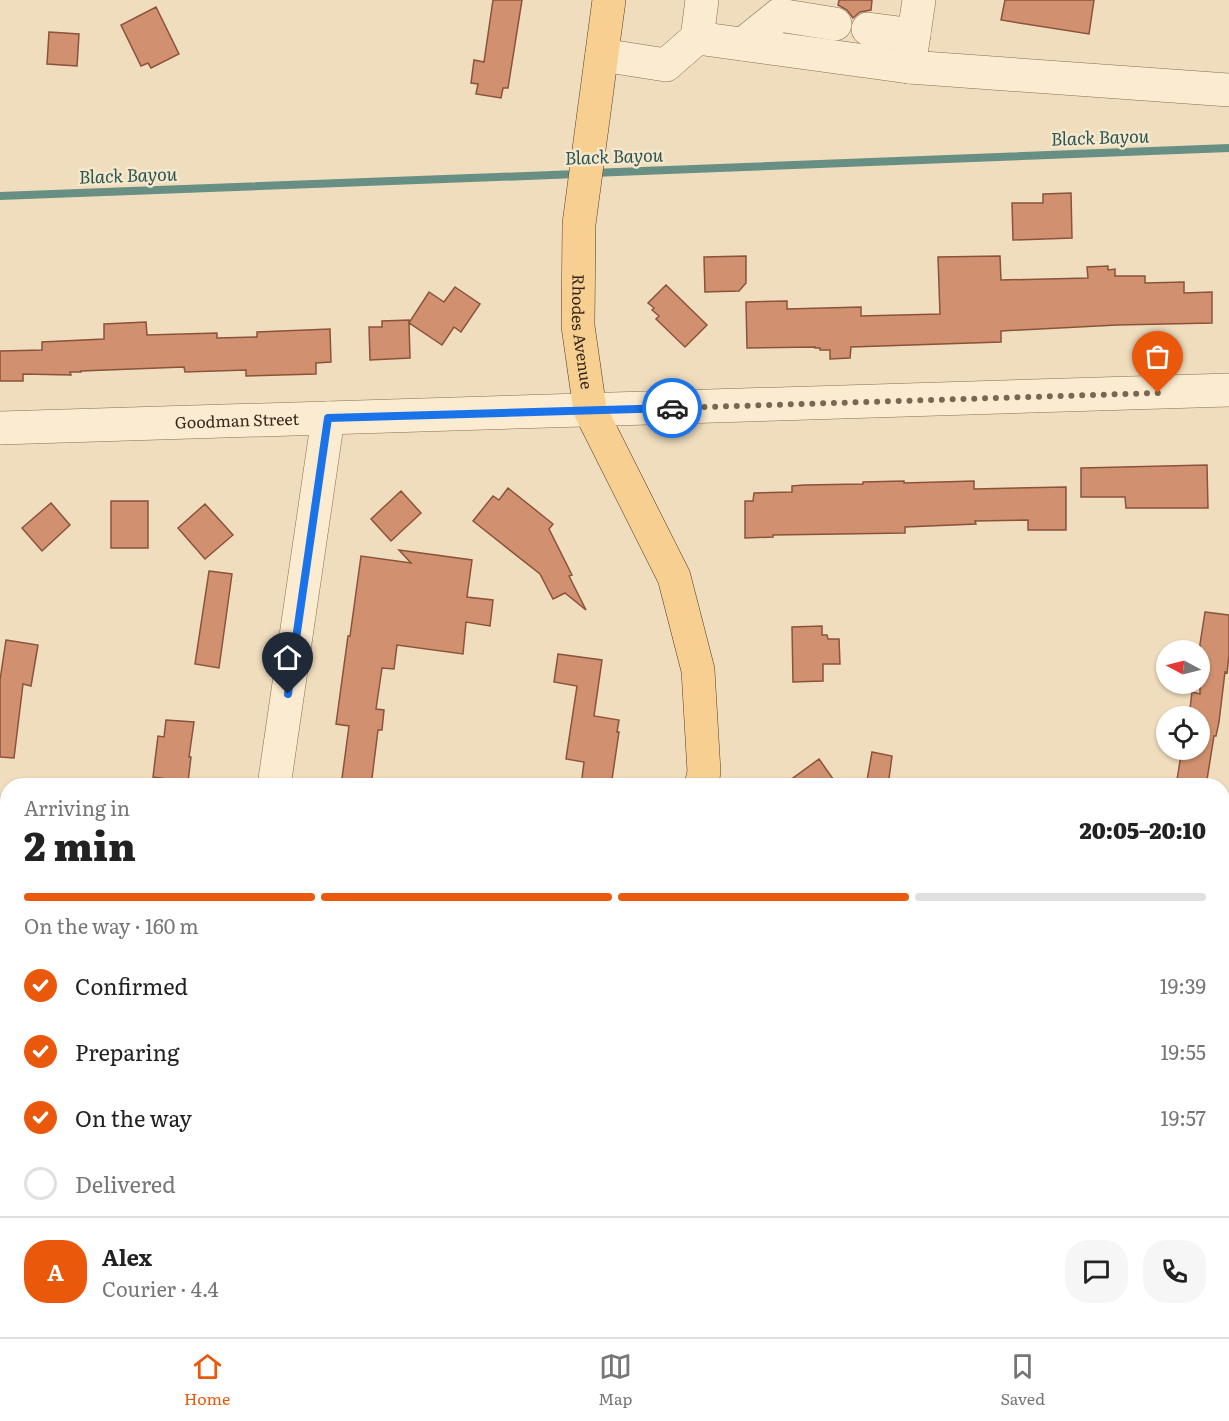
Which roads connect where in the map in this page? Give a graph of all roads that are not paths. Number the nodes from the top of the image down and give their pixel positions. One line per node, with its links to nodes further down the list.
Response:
1 (609, 0): 9 (main road, Rhodes Avenue)
2 (702, 0): 6 (street)
3 (919, 0): 8 (street)
4 (835, 24): 7 (street)
5 (868, 29): 8 (street)
6 (697, 38): 7 (street); 9 (street)
7 (743, 44): 8 (street)
8 (911, 51): 10 (street)
9 (602, 55): 12 (main road, Rhodes Avenue)
10 (1229, 90)
11 (1229, 390): 12 (street, Goodman Street)
12 (590, 410): 13 (street, Goodman Street); 16 (main road, Rhodes Avenue)
13 (328, 418): 14 (street, Goodman Street); 15 (street)
14 (0, 428)
15 (275, 778)
16 (703, 778)

